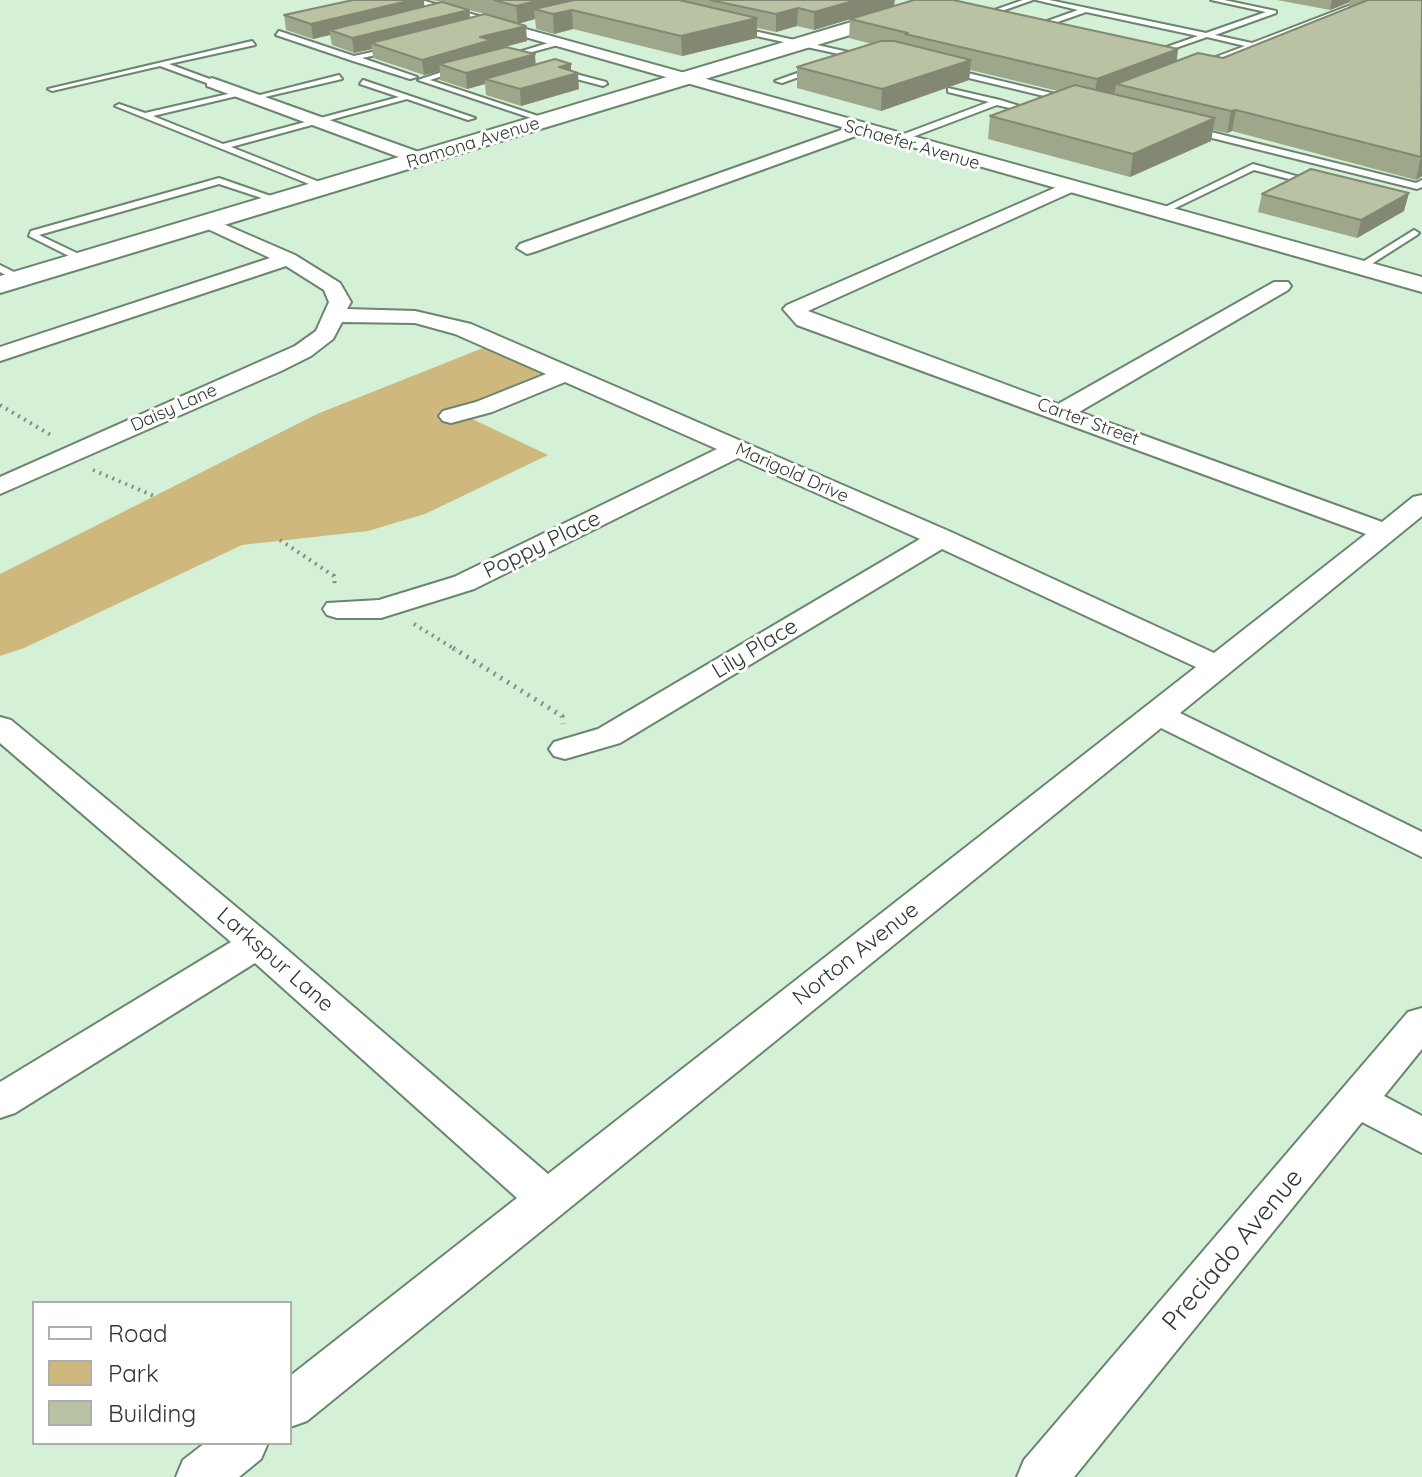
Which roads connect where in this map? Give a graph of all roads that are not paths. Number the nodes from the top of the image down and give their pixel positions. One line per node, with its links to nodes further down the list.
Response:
1 (1030, 0): 8 (lane)
2 (1039, 0): 7 (lane)
3 (1214, 0): 16 (lane)
4 (1370, 0): 22 (lane)
5 (939, 1): 21 (main road, Ramona Avenue)
6 (425, 7): 14 (street, Schaefer Avenue)
7 (1085, 10): 11 (lane); 16 (lane)
8 (1015, 19)
9 (1028, 22): 11 (lane)
10 (535, 24): 14 (lane)
11 (1041, 25): 13 (lane)
12 (729, 27): 21 (lane)
13 (1057, 28)
14 (509, 30): 19 (street, Schaefer Avenue)
15 (279, 33): 20 (lane)
16 (1207, 35): 22 (lane); 24 (lane)
17 (328, 41): 20 (lane)
18 (252, 43): 32 (lane)
19 (555, 43): 25 (lane); 40 (street, Schaefer Avenue)
20 (314, 44): 28 (lane)
21 (798, 44): 27 (lane); 40 (main road, Ramona Avenue)
22 (1253, 45): 35 (lane)
23 (399, 47): 28 (lane)
24 (1146, 48)
25 (508, 56): 29 (lane); 31 (lane)
26 (869, 56): 27 (lane)
27 (857, 57): 30 (lane)
28 (354, 58): 39 (lane)
29 (493, 60)
30 (844, 61)
31 (532, 63)
32 (160, 64): 43 (lane); 45 (lane)
33 (831, 65): 41 (lane)
34 (936, 67): 52 (lane)
35 (1195, 67)
36 (465, 68): 48 (lane)
37 (542, 71): 44 (lane)
38 (339, 77): 49 (lane)
39 (413, 77)
40 (683, 79): 57 (main road, Ramona Avenue); 59 (street, Schaefer Avenue)
41 (779, 81)
42 (363, 82): 50 (lane)
43 (212, 83): 49 (street)
44 (603, 84)
45 (52, 89)
46 (483, 90): 48 (lane)
47 (951, 90): 51 (lane)
48 (468, 94): 57 (lane)
49 (245, 95): 55 (lane); 58 (street)
50 (406, 97): 56 (lane); 58 (lane)
51 (997, 102): 54 (lane); 61 (lane)
52 (1080, 103)
53 (119, 106): 55 (lane)
54 (1044, 114)
55 (145, 116): 62 (lane)
56 (471, 118)
57 (546, 120): 63 (main road, Ramona Avenue)
58 (318, 121): 62 (lane); 63 (street)
59 (858, 129): 61 (street, Schaefer Avenue); 72 (street)
60 (1187, 129): 64 (lane)
61 (896, 140): 67 (street, Schaefer Avenue)
62 (222, 147): 66 (lane)
63 (421, 159): 66 (main road, Ramona Avenue)
64 (1422, 183)
65 (1329, 186): 69 (lane)
66 (324, 187): 68 (main road, Ramona Avenue)
67 (1066, 188): 69 (street, Schaefer Avenue); 82 (street, Carter Street)
68 (280, 201): 70 (main road, Ramona Avenue); 74 (lane)
69 (1158, 213): 75 (street, Schaefer Avenue)
70 (215, 220): 73 (street); 74 (main road, Ramona Avenue); 79 (street)
71 (1414, 233): 75 (lane)
72 (527, 248)
73 (288, 259): 79 (street); 80 (street)
74 (83, 260): 76 (main road, Ramona Avenue)
75 (1358, 268): 77 (street, Schaefer Avenue)
76 (7, 277)
77 (1422, 285)
78 (1281, 286): 82 (street)
79 (353, 303): 81 (street, Marigold Drive); 85 (street, Daisy Lane)
80 (0, 354)
81 (565, 374): 83 (street); 84 (street, Marigold Drive)
82 (1062, 412): 87 (street, Carter Street)
83 (451, 416)
84 (737, 449): 88 (street, Marigold Drive); 89 (street, Poppy Place)
85 (0, 486)
86 (1422, 503): 87 (street, Norton Avenue)
87 (1385, 532): 90 (street, Norton Avenue)
88 (941, 538): 90 (street, Marigold Drive); 93 (street, Lily Place)
89 (337, 609)
90 (1217, 665): 91 (street, Norton Avenue)
91 (1160, 715): 94 (street); 100 (street, Norton Avenue)
92 (0, 727): 95 (street, Larkspur Lane)
93 (565, 749)
94 (1422, 846)
95 (257, 944): 98 (street); 100 (street, Larkspur Lane)
96 (1422, 1022): 97 (street, Preciado Avenue)
97 (1359, 1101): 99 (street); 104 (street, Preciado Avenue)
98 (0, 1102)
99 (1422, 1136)
100 (546, 1198): 101 (street, Norton Avenue)
101 (292, 1403)
102 (241, 1445): 103 (street)
103 (201, 1477)
104 (1042, 1477)

